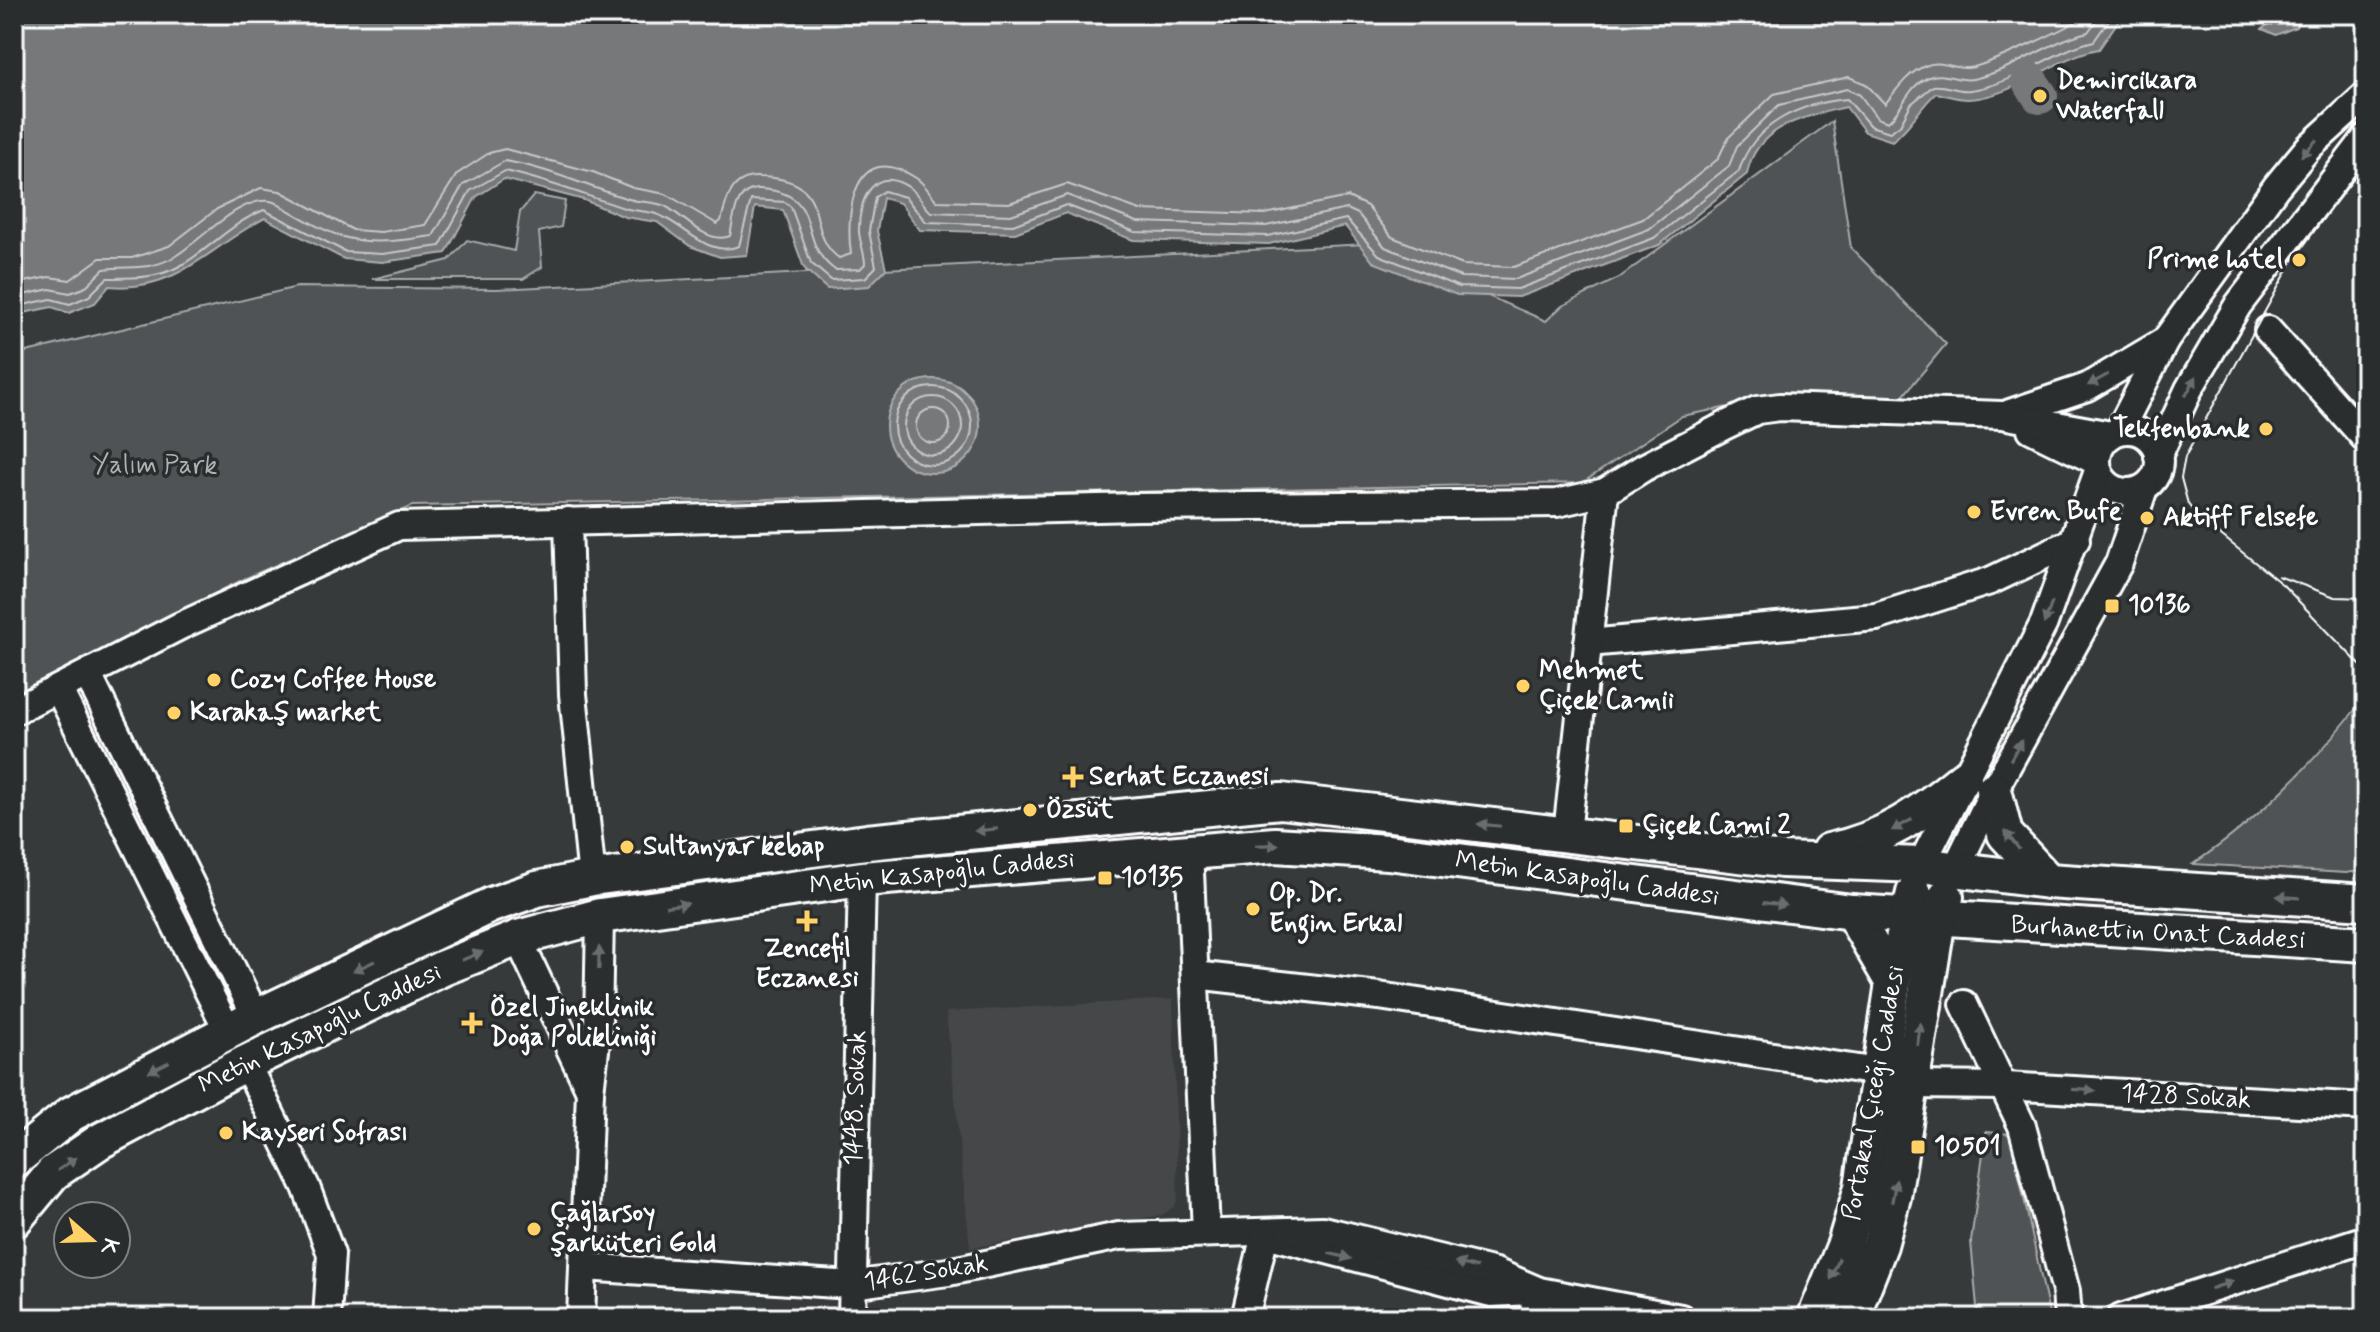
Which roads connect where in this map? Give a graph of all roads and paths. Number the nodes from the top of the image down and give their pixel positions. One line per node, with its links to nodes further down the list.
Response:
1 (2366, 95): 4 (street, one-way to 4)
2 (2366, 138): 8 (street, one-way to 2)
3 (2268, 330): 7 (street)
4 (2165, 341): 5 (street, one-way to 5); 6 (street)
5 (2002, 415): 6 (street); 9 (street); 11 (street)
6 (2115, 433): 8 (street); 9 (street)
7 (2366, 439)
8 (2158, 456): 10 (street)
9 (2097, 466): 10 (street); 13 (street)
10 (2144, 488): 18 (street, one-way to 10)
11 (1605, 492): 12 (street); 14 (street)
12 (568, 521): 15 (street); 24 (street)
13 (2076, 540): 14 (street); 18 (street, one-way to 18)
14 (1588, 643): 19 (street)
15 (88, 675): 16 (street); 38 (street)
16 (59, 690): 17 (street); 38 (street)
17 (14, 711)
18 (1979, 784): 21 (main road, one-way to 21); 22 (street); 23 (street); 26 (main road, one-way to 18)
19 (1567, 833): 21 (main road, Metin Kasapoğlu Caddesi); 24 (main road, Metin Kasapoğlu Caddesi, one-way to 24)
20 (1189, 849): 25 (main road, Metin Kasapoğlu Caddesi); 28 (main road, Metin Kasapoğlu Caddesi, one-way to 28); 34 (street)
21 (1782, 860): 22 (main road, Metin Kasapoğlu Caddesi)
22 (1921, 865): 23 (main road, Metin Kasapoğlu Caddesi); 30 (main road, Portakal Çiceği Caddesi)
23 (1955, 870): 26 (main road, Burhanettin Onat Caddesi); 30 (main road, Portakal Çiceği Caddesi)
24 (592, 878): 38 (main road, Metin Kasapoğlu Caddesi, one-way to 38)
25 (862, 879): 29 (main road, Metin Kasapoğlu Caddesi, one-way to 25); 51 (street, 1448. Sokak)
26 (2048, 881): 27 (main road, Burhanettin Onat Caddesi, one-way to 26)
27 (2358, 897)
28 (1852, 912): 30 (main road, Metin Kasapoğlu Caddesi); 35 (main road)
29 (600, 916): 32 (main road, Metin Kasapoğlu Caddesi); 43 (street, one-way to 29)
30 (1932, 918): 31 (main road, Burhanettin Onat Caddesi); 35 (main road, Portakal Çiceği Caddesi); 36 (main road, Portakal Çiceği Caddesi)
31 (1997, 924): 33 (main road, Burhanettin Onat Caddesi); 36 (main road)
32 (518, 938): 39 (main road, Metin Kasapoğlu Caddesi, one-way to 32); 43 (street)
33 (2362, 942)
34 (1195, 975): 40 (street); 47 (street)
35 (1893, 983): 40 (main road, Portakal Çiceği Caddesi)
36 (1927, 983): 41 (main road, Portakal Çiceği Caddesi, one-way to 36)
37 (1964, 1004): 42 (street)
38 (242, 1024): 45 (main road, Metin Kasapoğlu Caddesi, one-way to 45)
39 (246, 1063): 46 (main road, Metin Kasapoğlu Caddesi, one-way to 39); 53 (street)
40 (1878, 1072): 59 (main road, Portakal Çiceği Caddesi, one-way to 59)
41 (1912, 1085): 42 (street, 1428 Sokak); 60 (main road, Portakal Çiceği Caddesi, one-way to 41)
42 (2006, 1086): 44 (street, 1428 Sokak, one-way to 44); 61 (street)
43 (590, 1091): 50 (street)
44 (2366, 1107)
45 (14, 1160)
46 (14, 1220)
47 (1206, 1232): 48 (street, 1462 Sokak); 51 (street, 1462 Sokak)
48 (1265, 1234): 52 (street, 1462 Sokak); 56 (street)
49 (2366, 1239): 62 (street, one-way to 49)
50 (584, 1267): 51 (street, 1462 Sokak); 54 (street)
51 (851, 1285): 55 (street, 1448. Sokak)
52 (1539, 1291): 57 (street); 58 (street, 1462 Sokak)
53 (327, 1318)
54 (581, 1318)
55 (852, 1318)
56 (1245, 1318)
57 (1532, 1318)
58 (1681, 1318)
59 (1815, 1318)
60 (1851, 1318)
61 (2068, 1318)
62 (2121, 1318)

